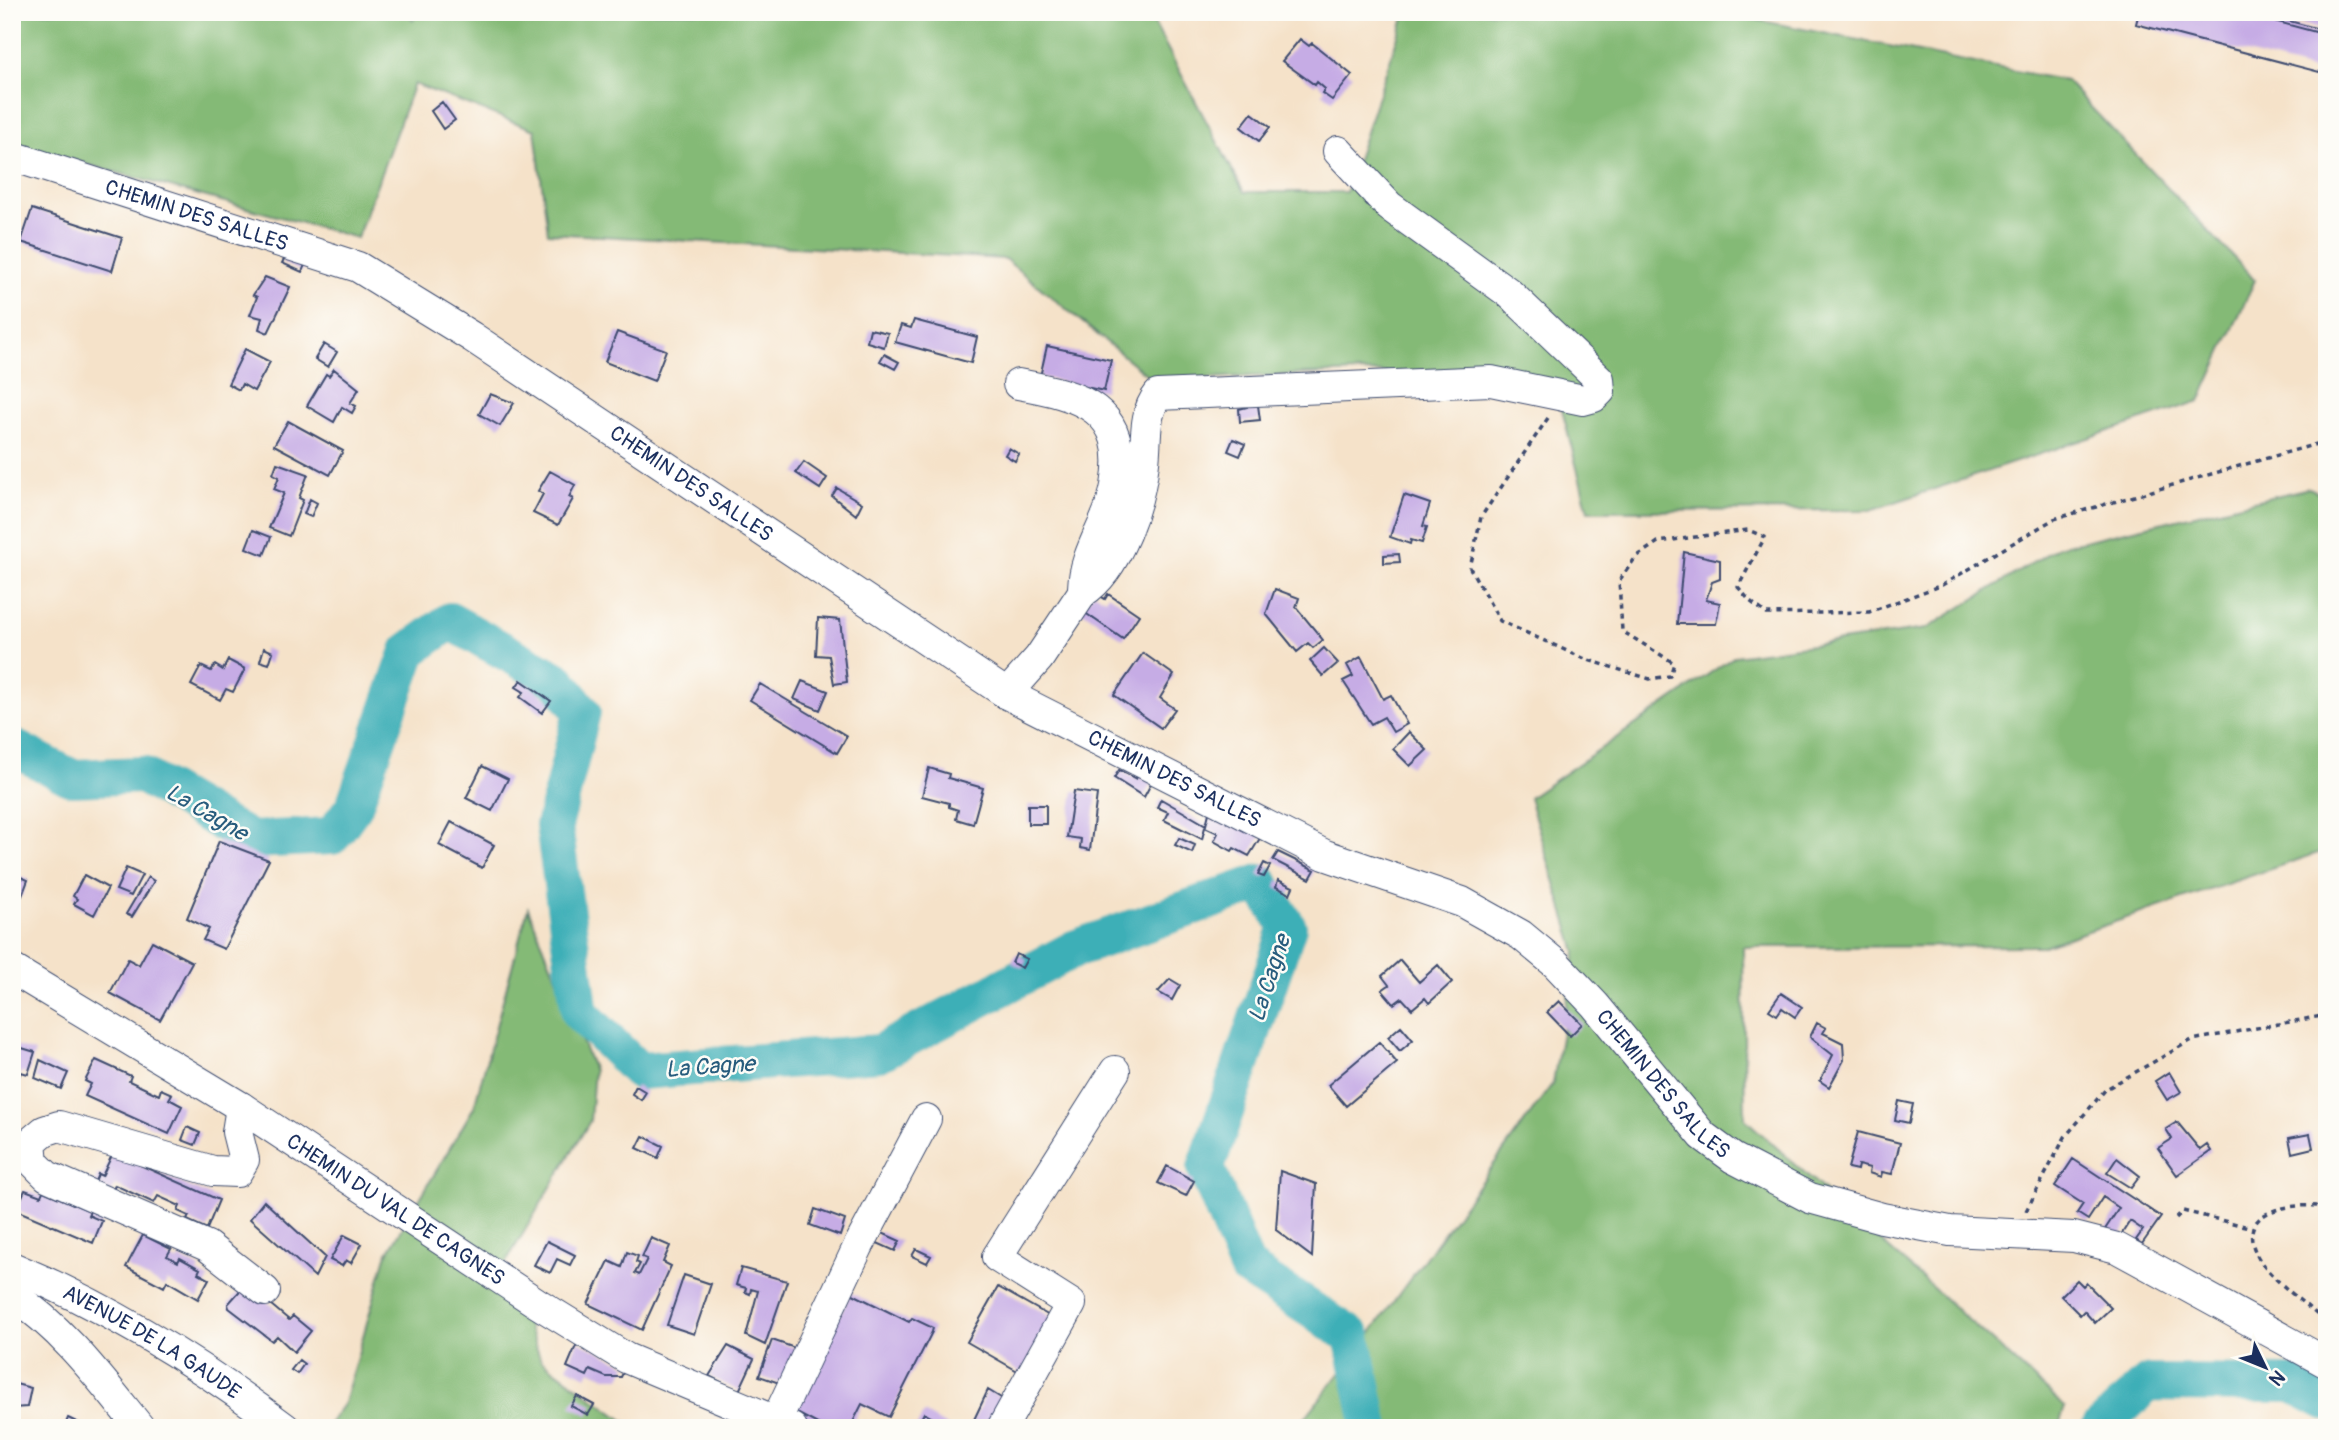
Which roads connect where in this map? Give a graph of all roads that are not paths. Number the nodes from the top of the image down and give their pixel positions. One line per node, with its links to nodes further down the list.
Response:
1 (1338, 151): 4 (street)
2 (12, 156): 5 (street, CHEMIN DES SALLES)
3 (1018, 384): 4 (street)
4 (1083, 592): 5 (street)
5 (1007, 694): 13 (street, CHEMIN DES SALLES)
6 (12, 969): 8 (street, CHEMIN DU VAL DE CAGNES)
7 (1115, 1071): 17 (street)
8 (241, 1107): 11 (street); 14 (street, CHEMIN DU VAL DE CAGNES)
9 (926, 1119): 14 (street)
10 (12, 1267): 16 (street, AVENUE DE LA GAUDE)
11 (265, 1291)
12 (12, 1295): 15 (street)
13 (2327, 1363)
14 (784, 1424)
15 (140, 1428)
16 (285, 1428)
17 (1002, 1428)

